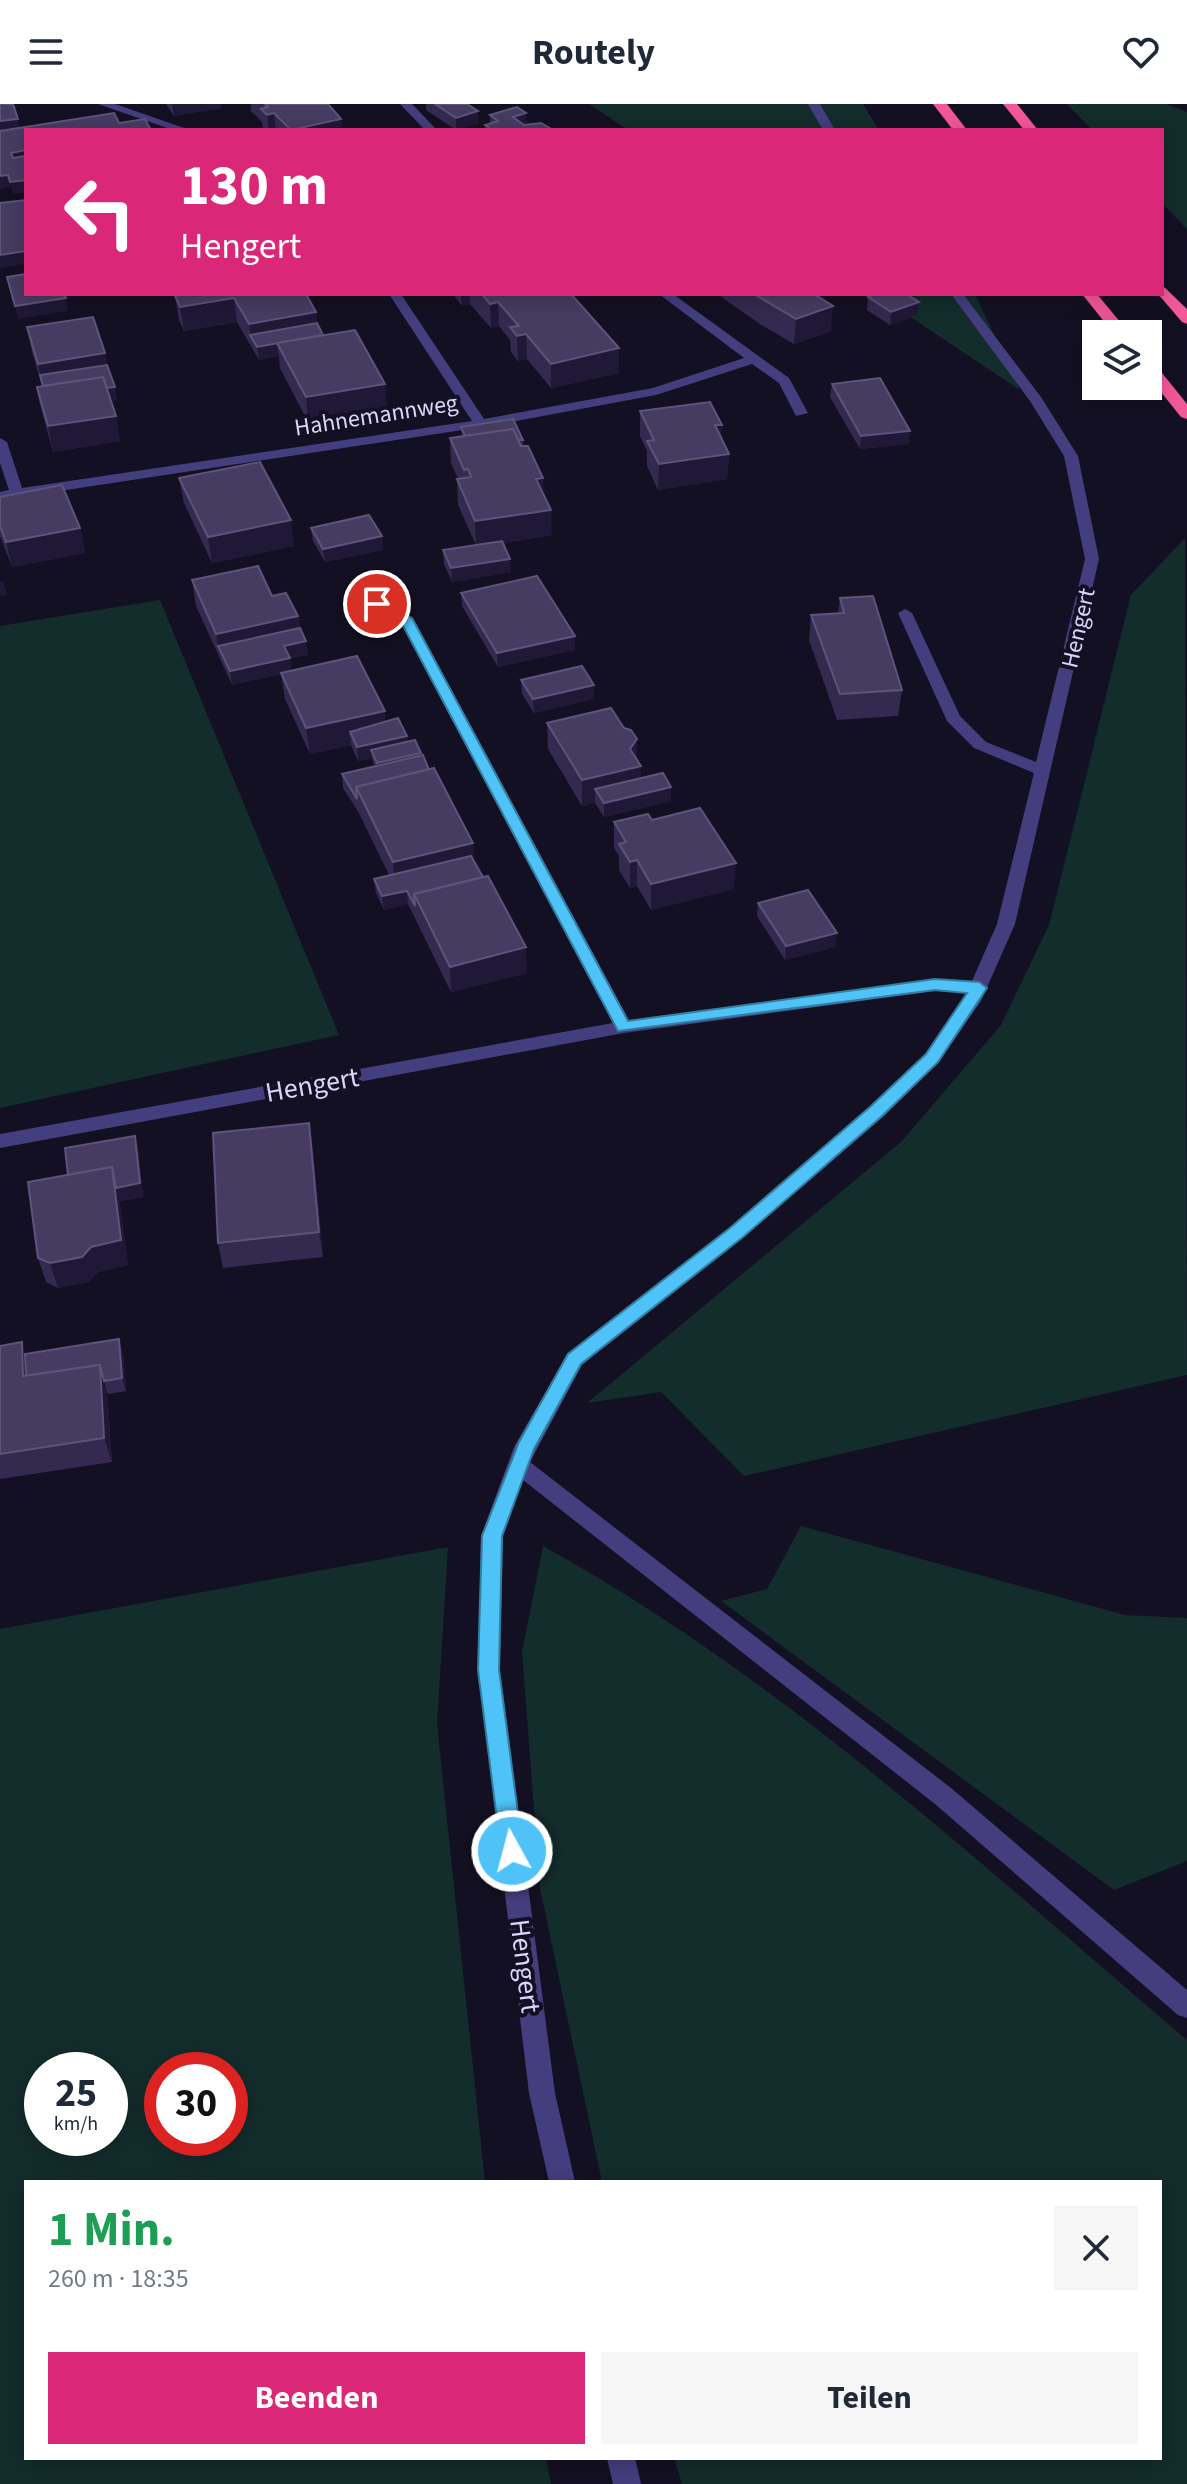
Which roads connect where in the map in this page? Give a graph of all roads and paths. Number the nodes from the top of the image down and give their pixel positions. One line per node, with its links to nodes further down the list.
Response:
1 (104, 104): 6 (street)
2 (406, 104): 7 (street)
3 (814, 104): 8 (street)
4 (1011, 105): 10 (highway)
5 (942, 106): 9 (highway)
6 (178, 128)
7 (429, 128)
8 (828, 128)
9 (958, 128)
10 (1029, 128)
11 (1164, 291): 16 (highway)
12 (396, 296): 22 (street)
13 (668, 296): 18 (street)
14 (958, 296): 28 (street, Hengert)
15 (1091, 296): 17 (highway)
16 (1187, 319)
17 (1110, 320)
18 (754, 359): 20 (street); 22 (street, Hahnemannweg)
19 (1162, 383): 21 (highway)
20 (801, 413)
21 (1187, 414)
22 (480, 423): 24 (street, Hahnemannweg)
23 (0, 442): 24 (street)
24 (17, 493): 25 (street, Hahnemannweg)
25 (0, 496)
26 (377, 604): 30 (street)
27 (905, 613): 28 (street)
28 (1044, 771): 29 (street, Hengert)
29 (979, 988): 30 (street, Hengert); 32 (street, Hengert)
30 (624, 1027): 31 (street, Hengert)
31 (0, 1141)
32 (519, 1465): 33 (street); 34 (street, Hengert)
33 (1187, 2006)
34 (562, 2180)
35 (621, 2460): 36 (street)
36 (627, 2484)

